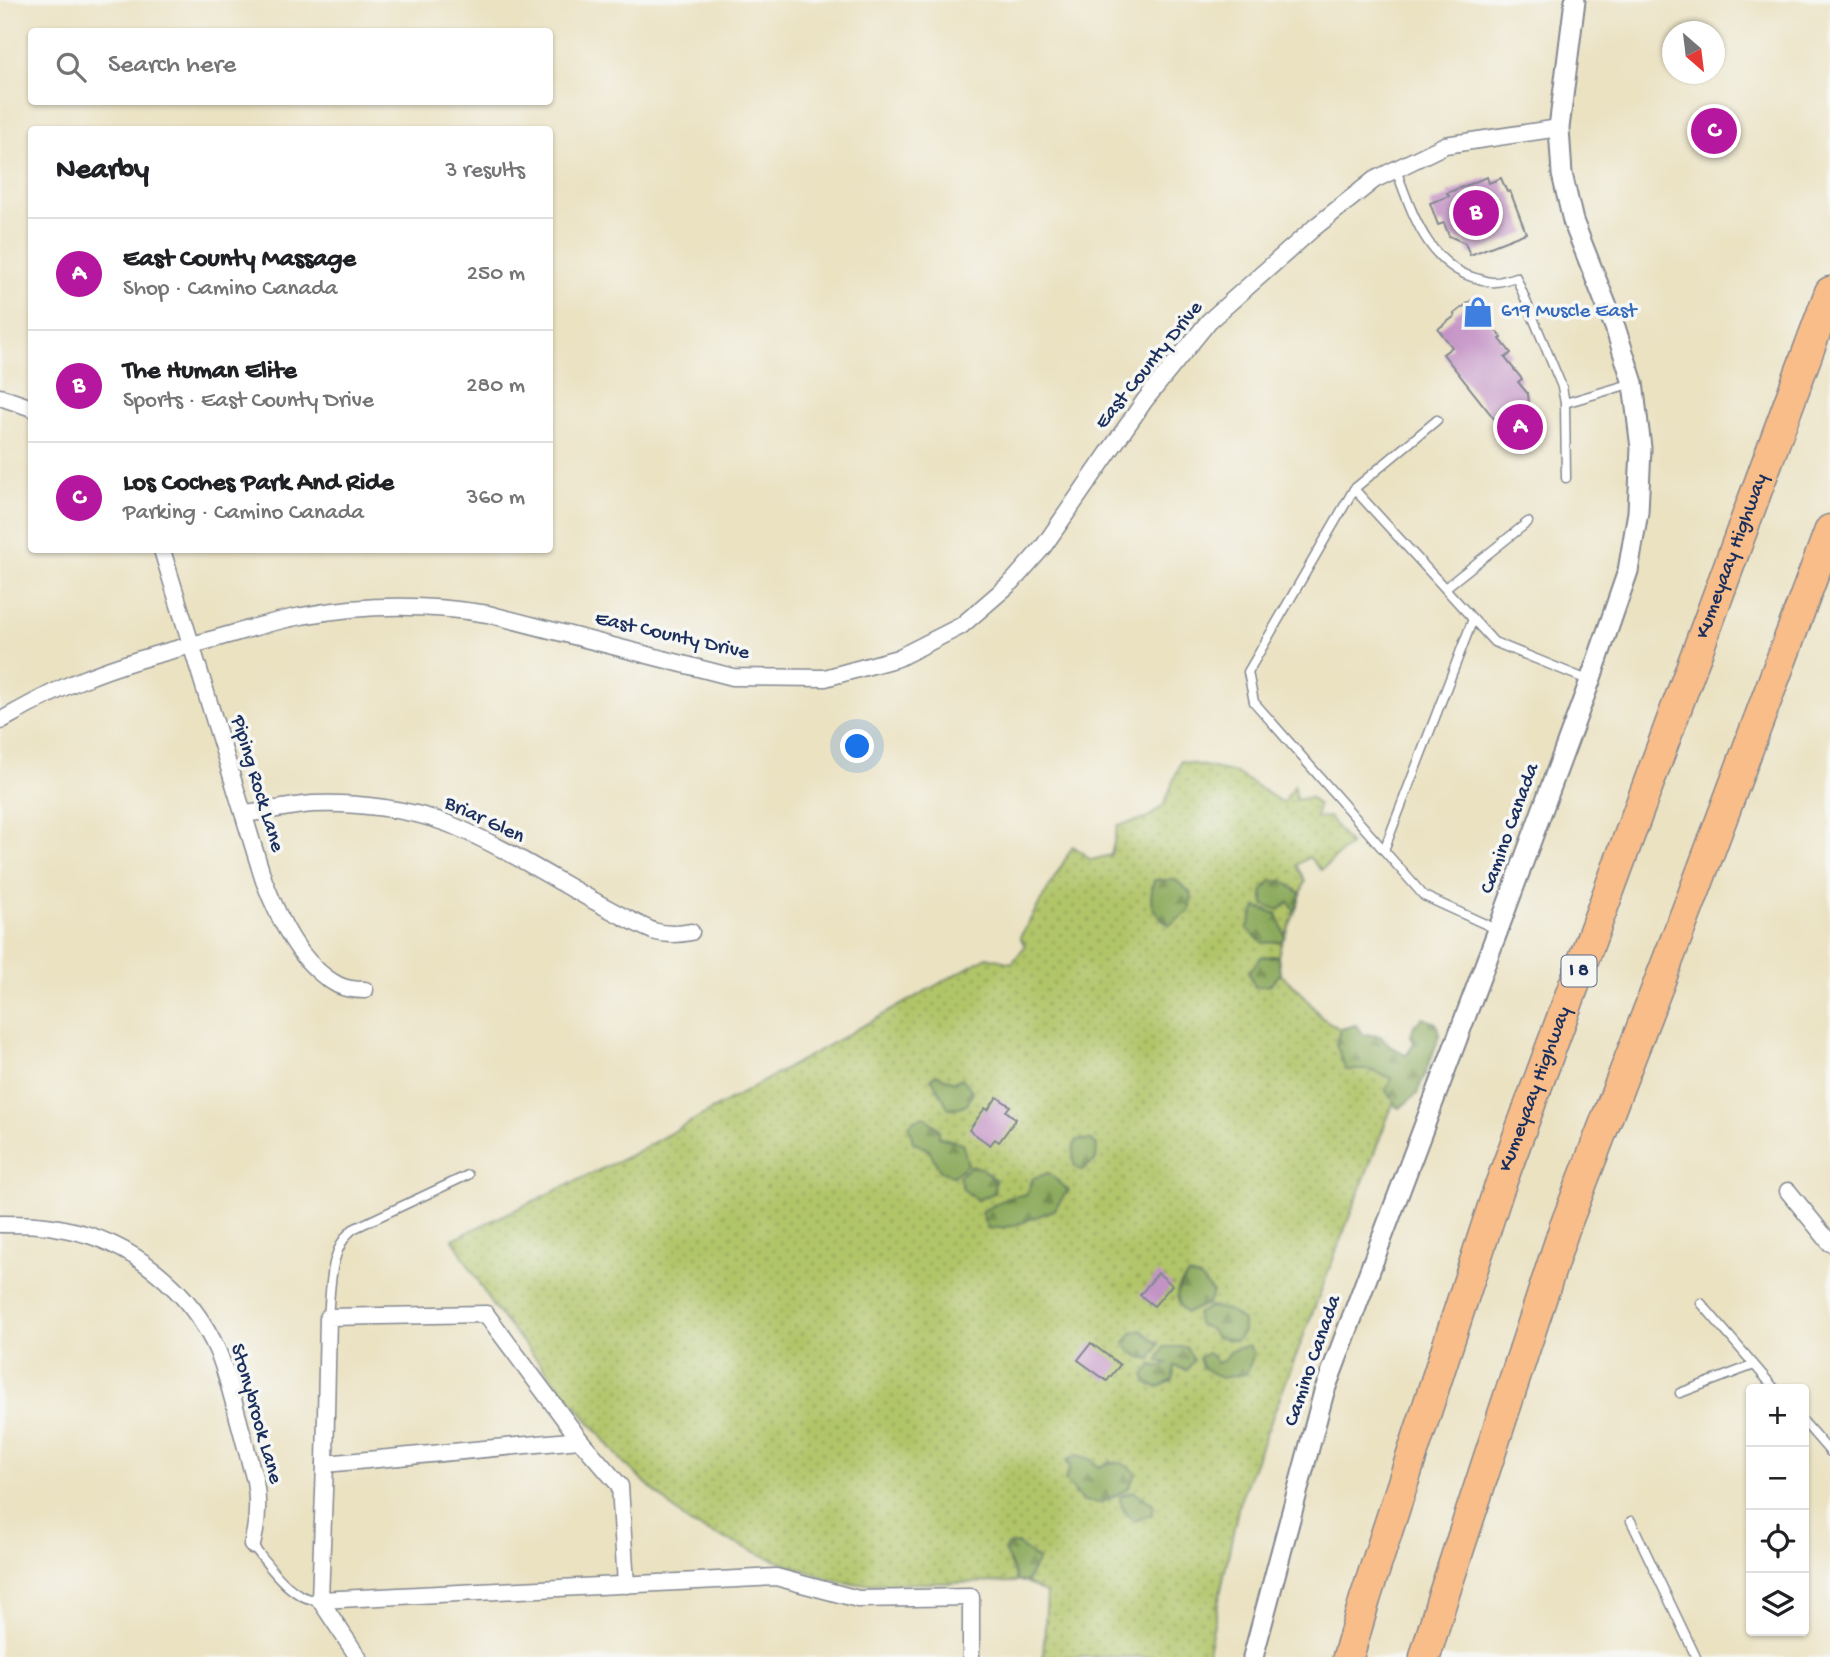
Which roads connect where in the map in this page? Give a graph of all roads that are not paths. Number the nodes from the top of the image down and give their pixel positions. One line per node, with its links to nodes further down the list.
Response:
1 (1575, 0): 2 (street, Camino Canada)
2 (1559, 128): 3 (street, East County Drive); 5 (street, Camino Canada)
3 (1396, 170): 7 (lane); 17 (street, East County Drive)
4 (1830, 292): 45 (highway, Kumeyaay Highway / I 8)
5 (1633, 383): 7 (lane); 18 (street, Camino Canada)
6 (0, 397): 8 (street)
7 (1565, 403): 10 (lane)
8 (28, 407)
9 (1437, 420): 11 (lane)
10 (1566, 478)
11 (1354, 489): 15 (lane); 21 (lane)
12 (1528, 522): 15 (lane)
13 (1830, 530): 46 (highway)
14 (163, 553): 17 (street, Piping Rock Lane)
15 (1445, 588): 16 (lane)
16 (1473, 619): 18 (lane); 21 (lane)
17 (191, 645): 19 (street, East County Drive); 20 (street, Piping Rock Lane)
18 (1590, 681): 22 (street, Camino Canada)
19 (0, 721)
20 (244, 814): 23 (street, Briar Glen); 24 (street, Piping Rock Lane)
21 (1384, 850): 22 (lane)
22 (1498, 930): 44 (street, Camino Canada)
23 (691, 932)
24 (365, 990)
25 (468, 1175): 30 (lane)
26 (1788, 1191): 28 (street)
27 (0, 1224): 39 (street, Stonybrook Lane)
28 (1830, 1243)
29 (1701, 1303): 31 (lane)
30 (328, 1317): 35 (street); 37 (street)
31 (1754, 1365): 32 (lane); 33 (lane)
32 (1771, 1384)
33 (1680, 1393)
34 (1809, 1428): 36 (lane)
35 (580, 1440): 37 (street); 40 (street)
36 (1830, 1452)
37 (325, 1464): 41 (street)
38 (1631, 1521): 47 (lane)
39 (252, 1545): 41 (lane)
40 (626, 1585): 41 (street); 43 (street)
41 (320, 1600): 42 (street)
42 (358, 1657)
43 (971, 1657)
44 (1253, 1657)
45 (1348, 1657)
46 (1425, 1657)
47 (1696, 1657)

